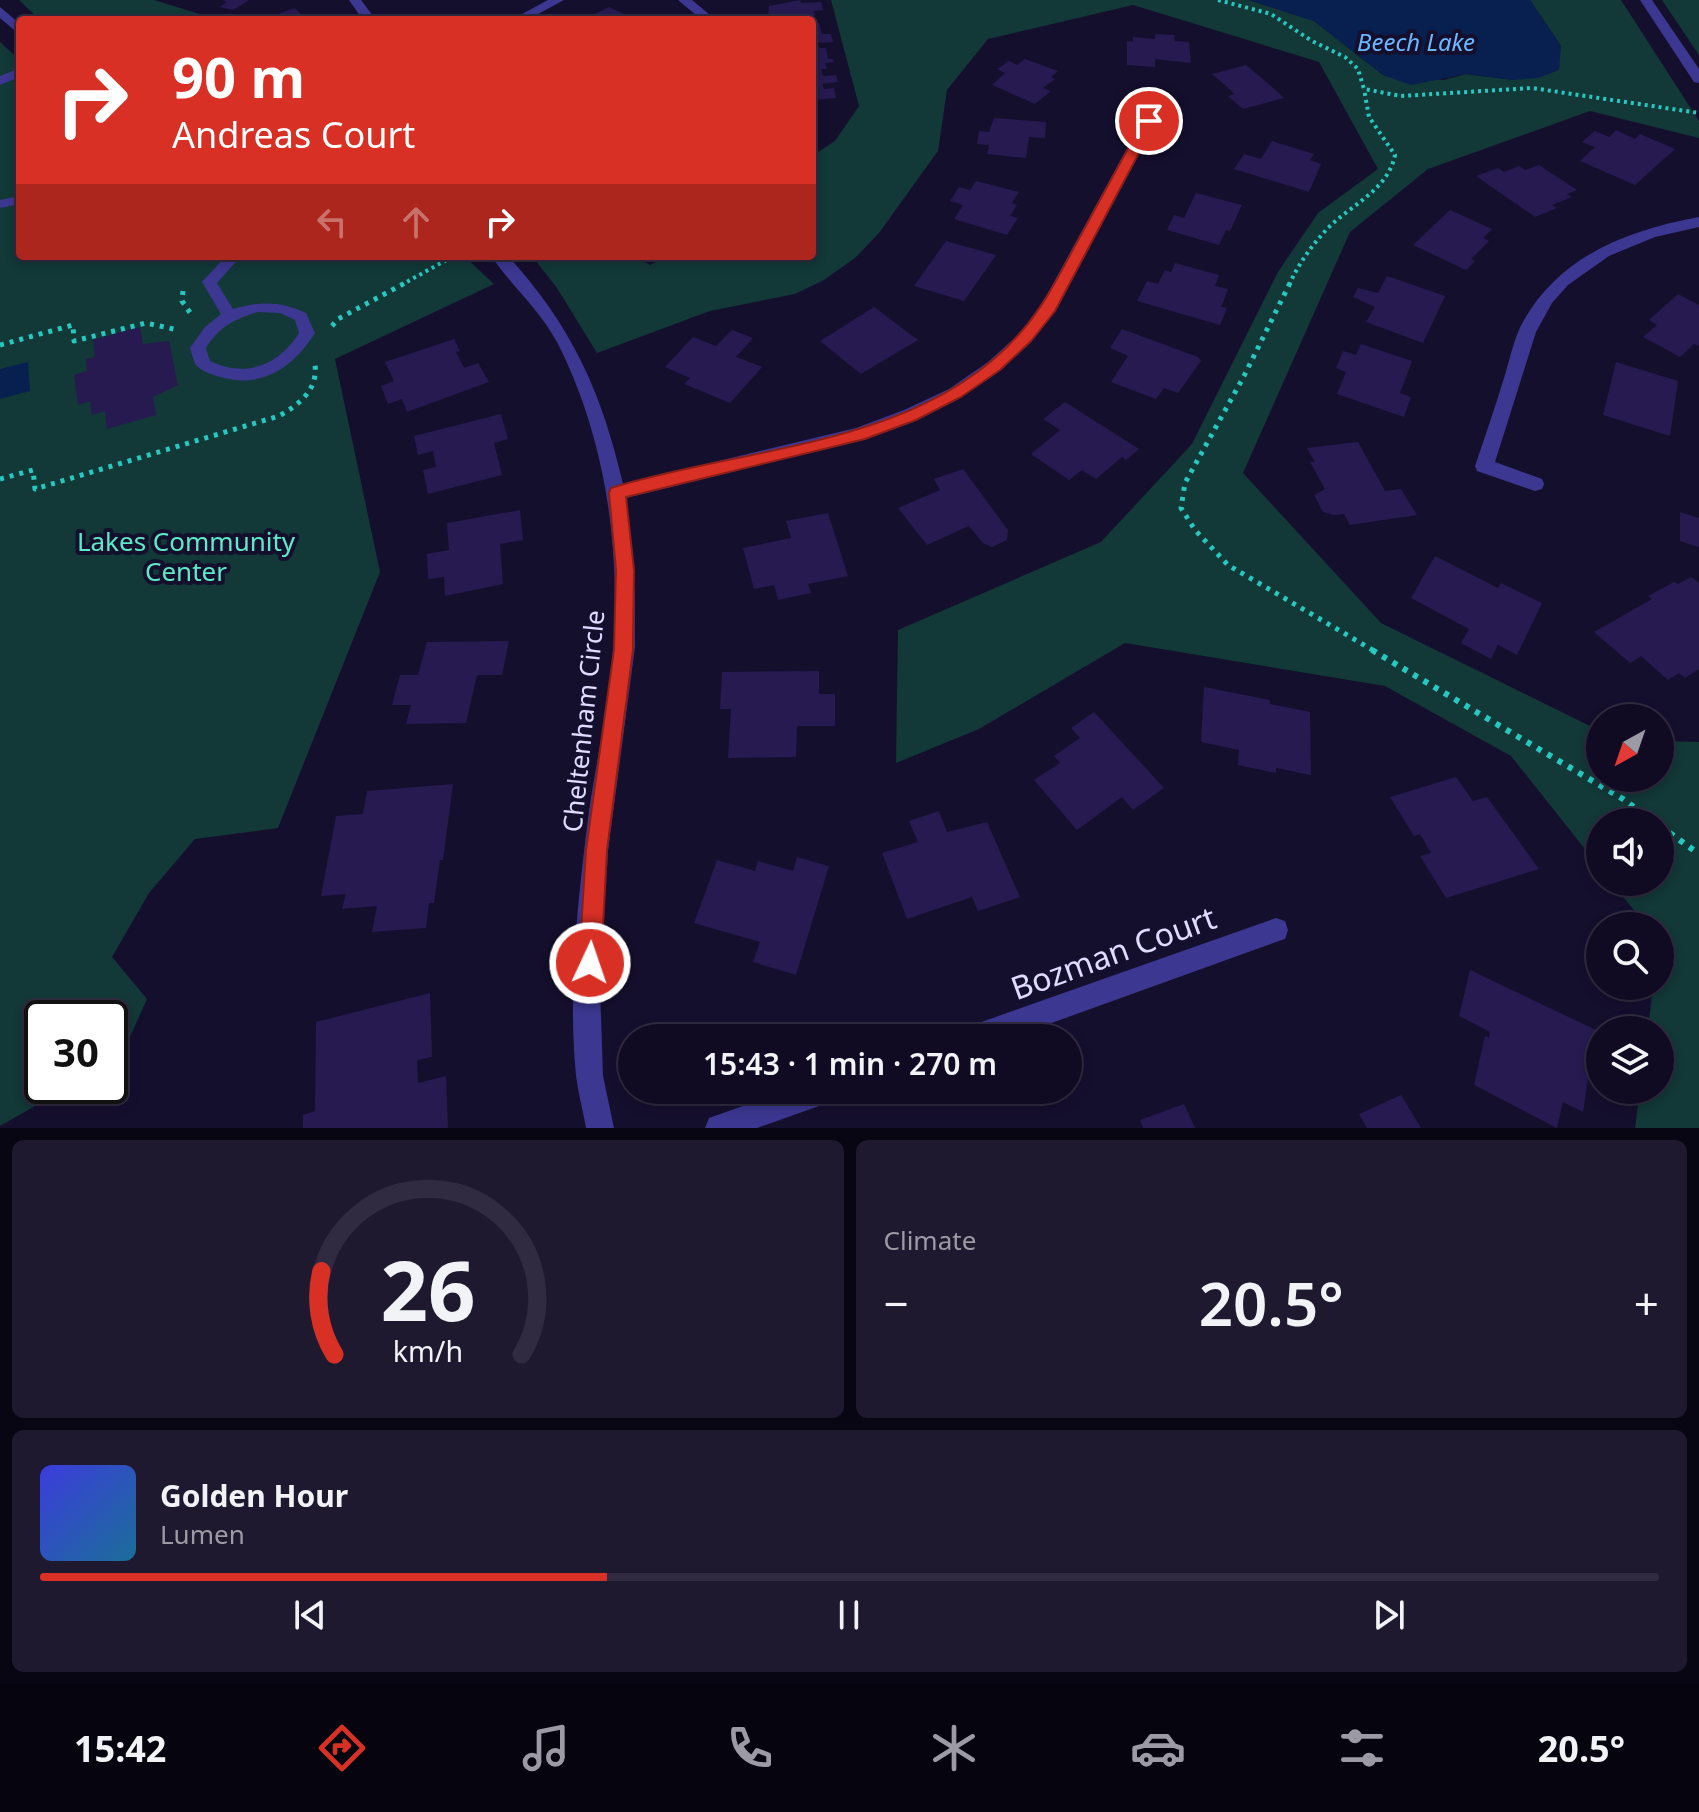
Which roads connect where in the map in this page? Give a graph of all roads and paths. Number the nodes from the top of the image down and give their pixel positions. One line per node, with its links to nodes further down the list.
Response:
1 (355, 0): 7 (street)
2 (558, 0): 8 (street)
3 (684, 0): 9 (street)
4 (1218, 0): 12 (path)
5 (1646, 0): 11 (street)
6 (0, 11): 10 (street)
7 (366, 16)
8 (525, 16)
9 (705, 16)
10 (16, 27)
11 (1699, 79)
12 (1364, 89): 13 (path); 25 (path)
13 (1699, 113)
14 (1149, 121): 24 (street)
15 (1699, 222): 23 (street)
16 (230, 260): 18 (lane)
17 (503, 260): 24 (street, Cheltenham Circle)
18 (230, 315): 18 (lane)
19 (187, 332): 20 (path)
20 (0, 345)
21 (313, 360): 22 (path)
22 (0, 479)
23 (1535, 484)
24 (617, 493): 31 (street, Cheltenham Circle)
25 (1635, 808)
26 (1674, 836): 27 (path)
27 (1699, 854)
28 (1276, 930): 29 (street, Bozman Court)
29 (1012, 1024)
30 (787, 1104): 32 (street)
31 (600, 1128)
32 (719, 1128)

